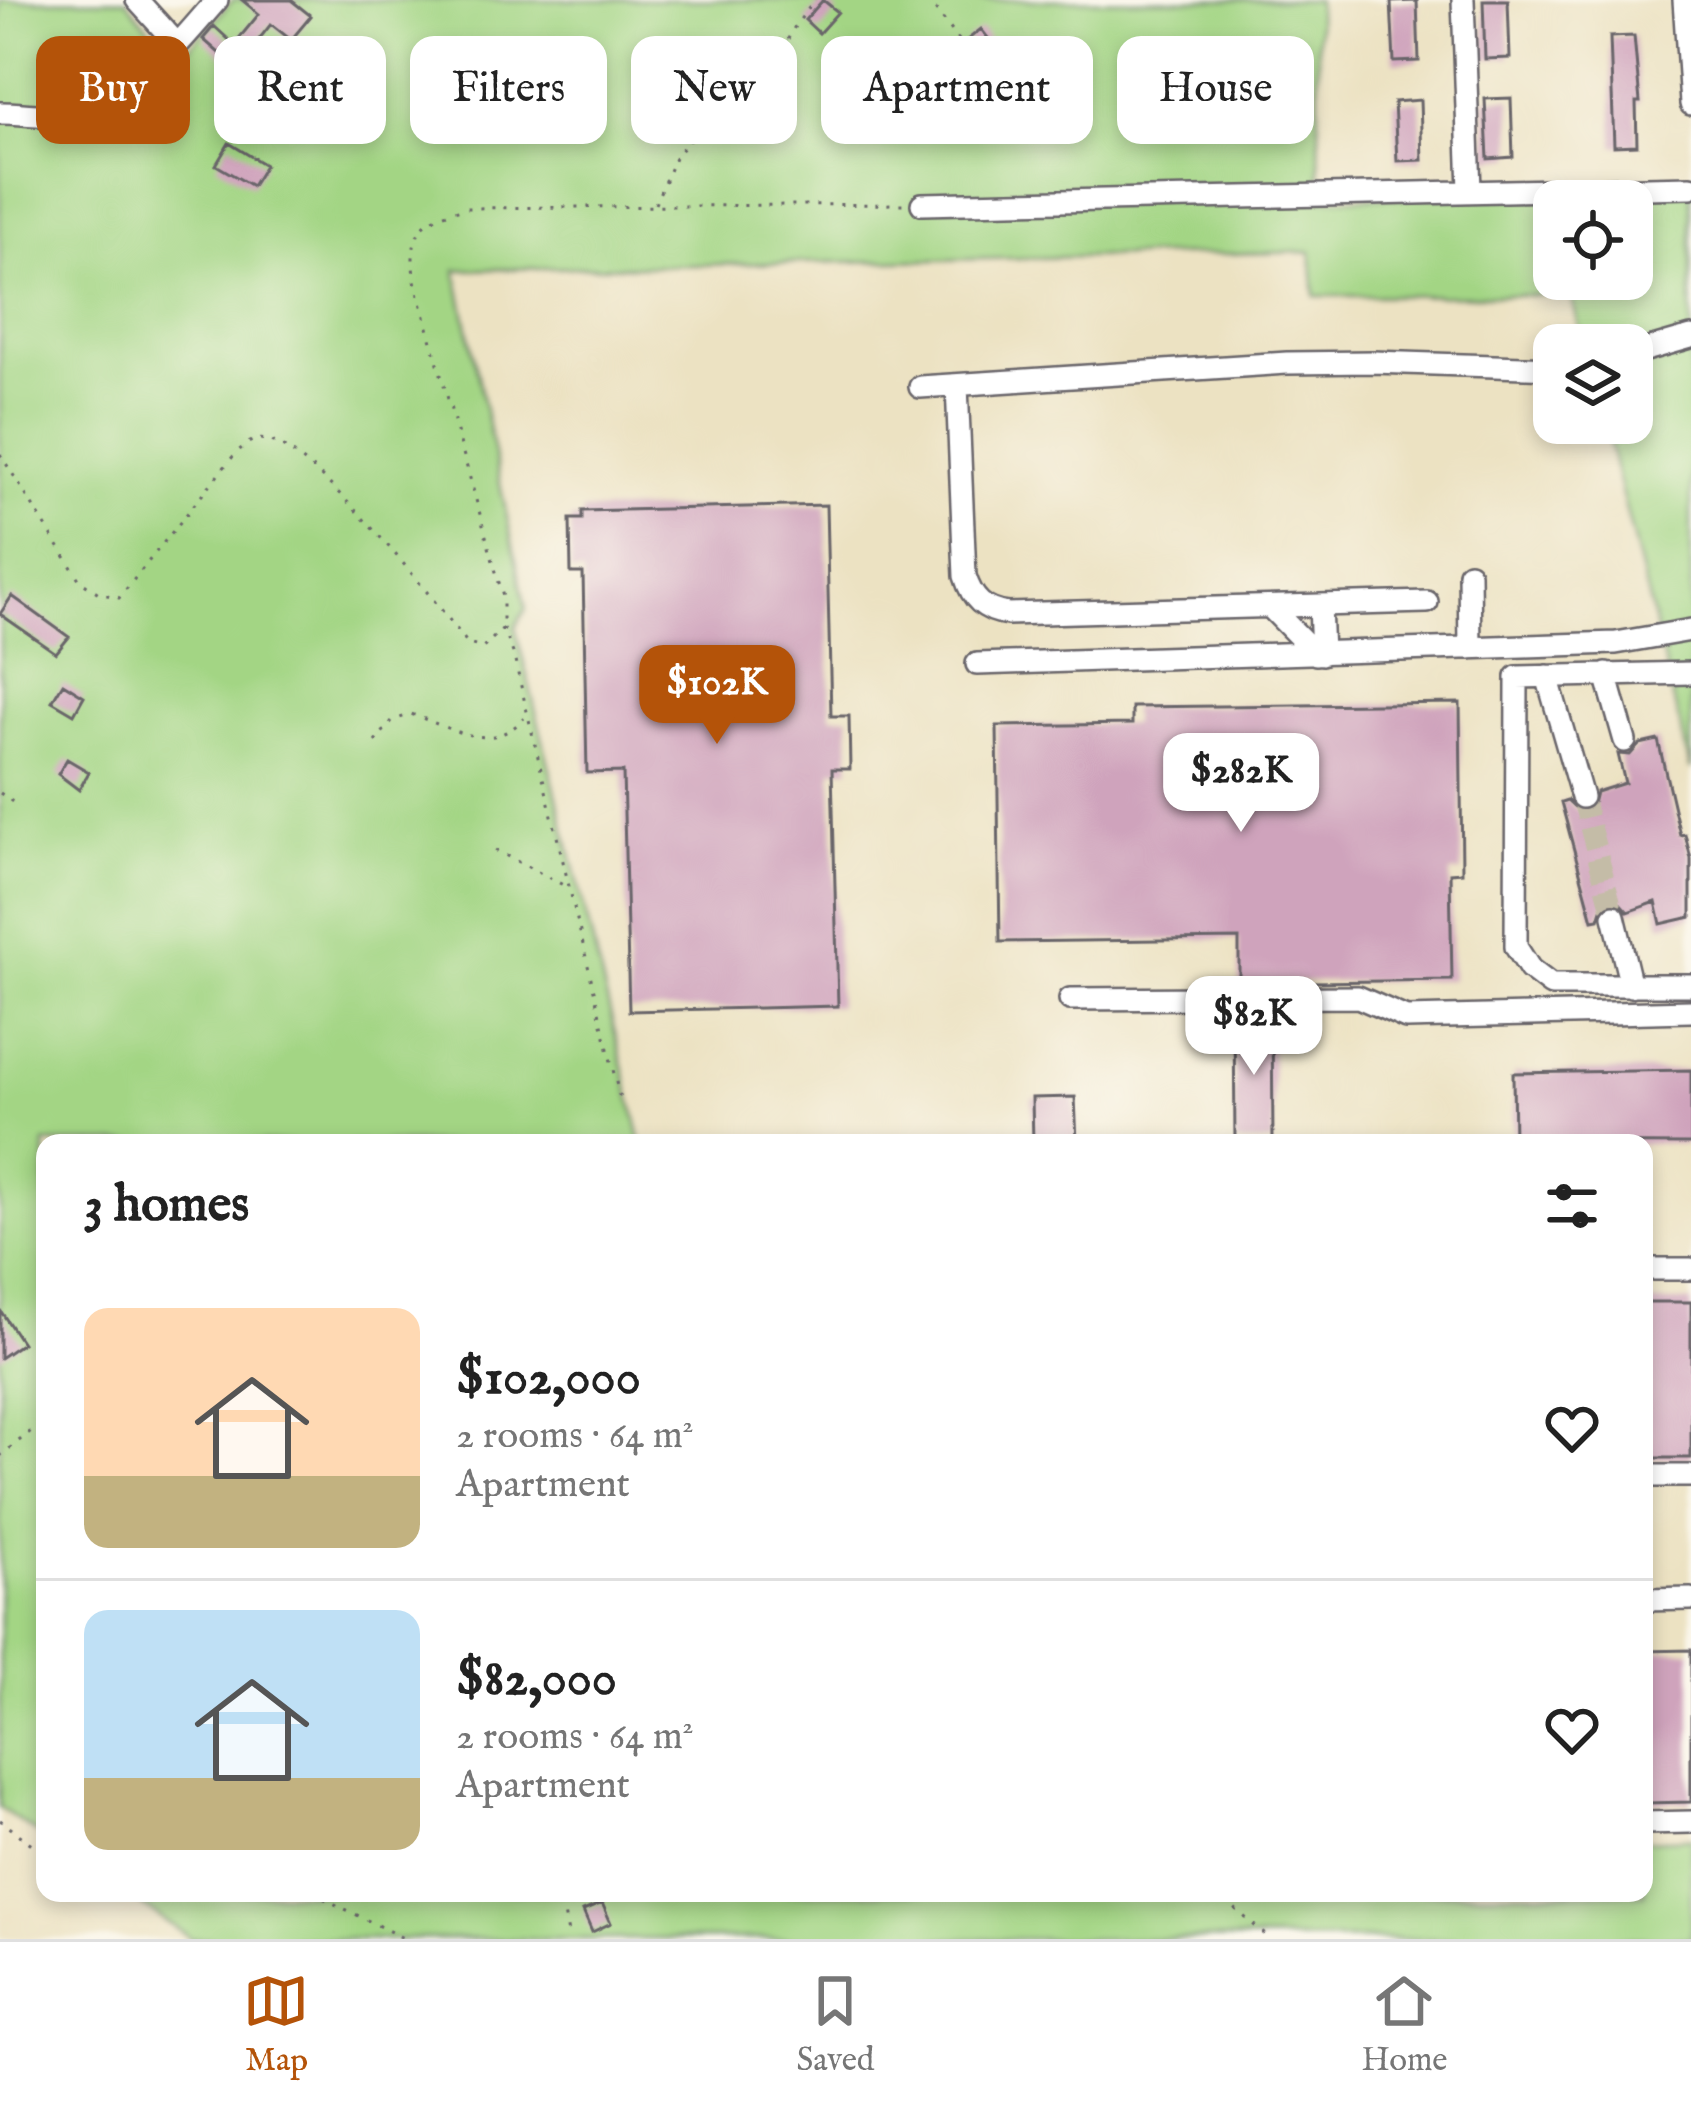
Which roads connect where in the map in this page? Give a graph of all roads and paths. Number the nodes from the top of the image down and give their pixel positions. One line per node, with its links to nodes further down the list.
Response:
1 (136, 0): 7 (street)
2 (217, 0): 8 (street)
3 (815, 0): 16 (path)
4 (928, 0): 9 (path)
5 (1463, 0): 14 (street)
6 (1684, 0): 10 (street)
7 (170, 36)
8 (184, 36)
9 (956, 36)
10 (1691, 104)
11 (0, 112): 12 (street)
12 (36, 114)
13 (1691, 187): 14 (street)
14 (1470, 190): 15 (street)
15 (922, 204): 16 (path)
16 (655, 206): 27 (path)
17 (1691, 337): 18 (street)
18 (1653, 348)
19 (1533, 367): 20 (street)
20 (957, 385): 21 (street); 26 (street)
21 (920, 387)
22 (0, 454): 27 (path)
23 (1469, 574): 29 (street)
24 (1427, 602): 25 (street)
25 (1320, 605): 26 (street); 30 (street)
26 (1270, 607): 30 (street)
27 (503, 628): 35 (path)
28 (1691, 630): 29 (street)
29 (1470, 648): 30 (street)
30 (1319, 654): 31 (street)
31 (977, 664)
32 (1686, 673): 33 (street)
33 (1606, 674): 34 (street); 36 (street)
34 (1547, 676): 39 (street); 45 (street)
35 (526, 716): 37 (path); 42 (path)
36 (1624, 741)
37 (375, 742)
38 (0, 793): 40 (path)
39 (1582, 797)
40 (14, 802)
41 (495, 850): 42 (path)
42 (568, 888): 48 (path)
43 (1614, 916): 45 (street)
44 (1691, 985): 45 (street)
45 (1631, 986)
46 (1070, 999): 47 (street)
47 (1691, 1011)
48 (621, 1103)
49 (1653, 1269): 50 (street)
50 (1691, 1269)
51 (36, 1427): 52 (path)
52 (0, 1456)
53 (1691, 1475): 54 (street)
54 (1653, 1476)
55 (1691, 1599): 56 (street)
56 (1653, 1600)
57 (0, 1820): 60 (path)
58 (1691, 1822): 59 (street)
59 (1653, 1823)
60 (36, 1847)
61 (331, 1902): 64 (path)
62 (562, 1902): 65 (path)
63 (1227, 1902): 66 (path)
64 (405, 1939)
65 (569, 1939)
66 (1270, 1939)

